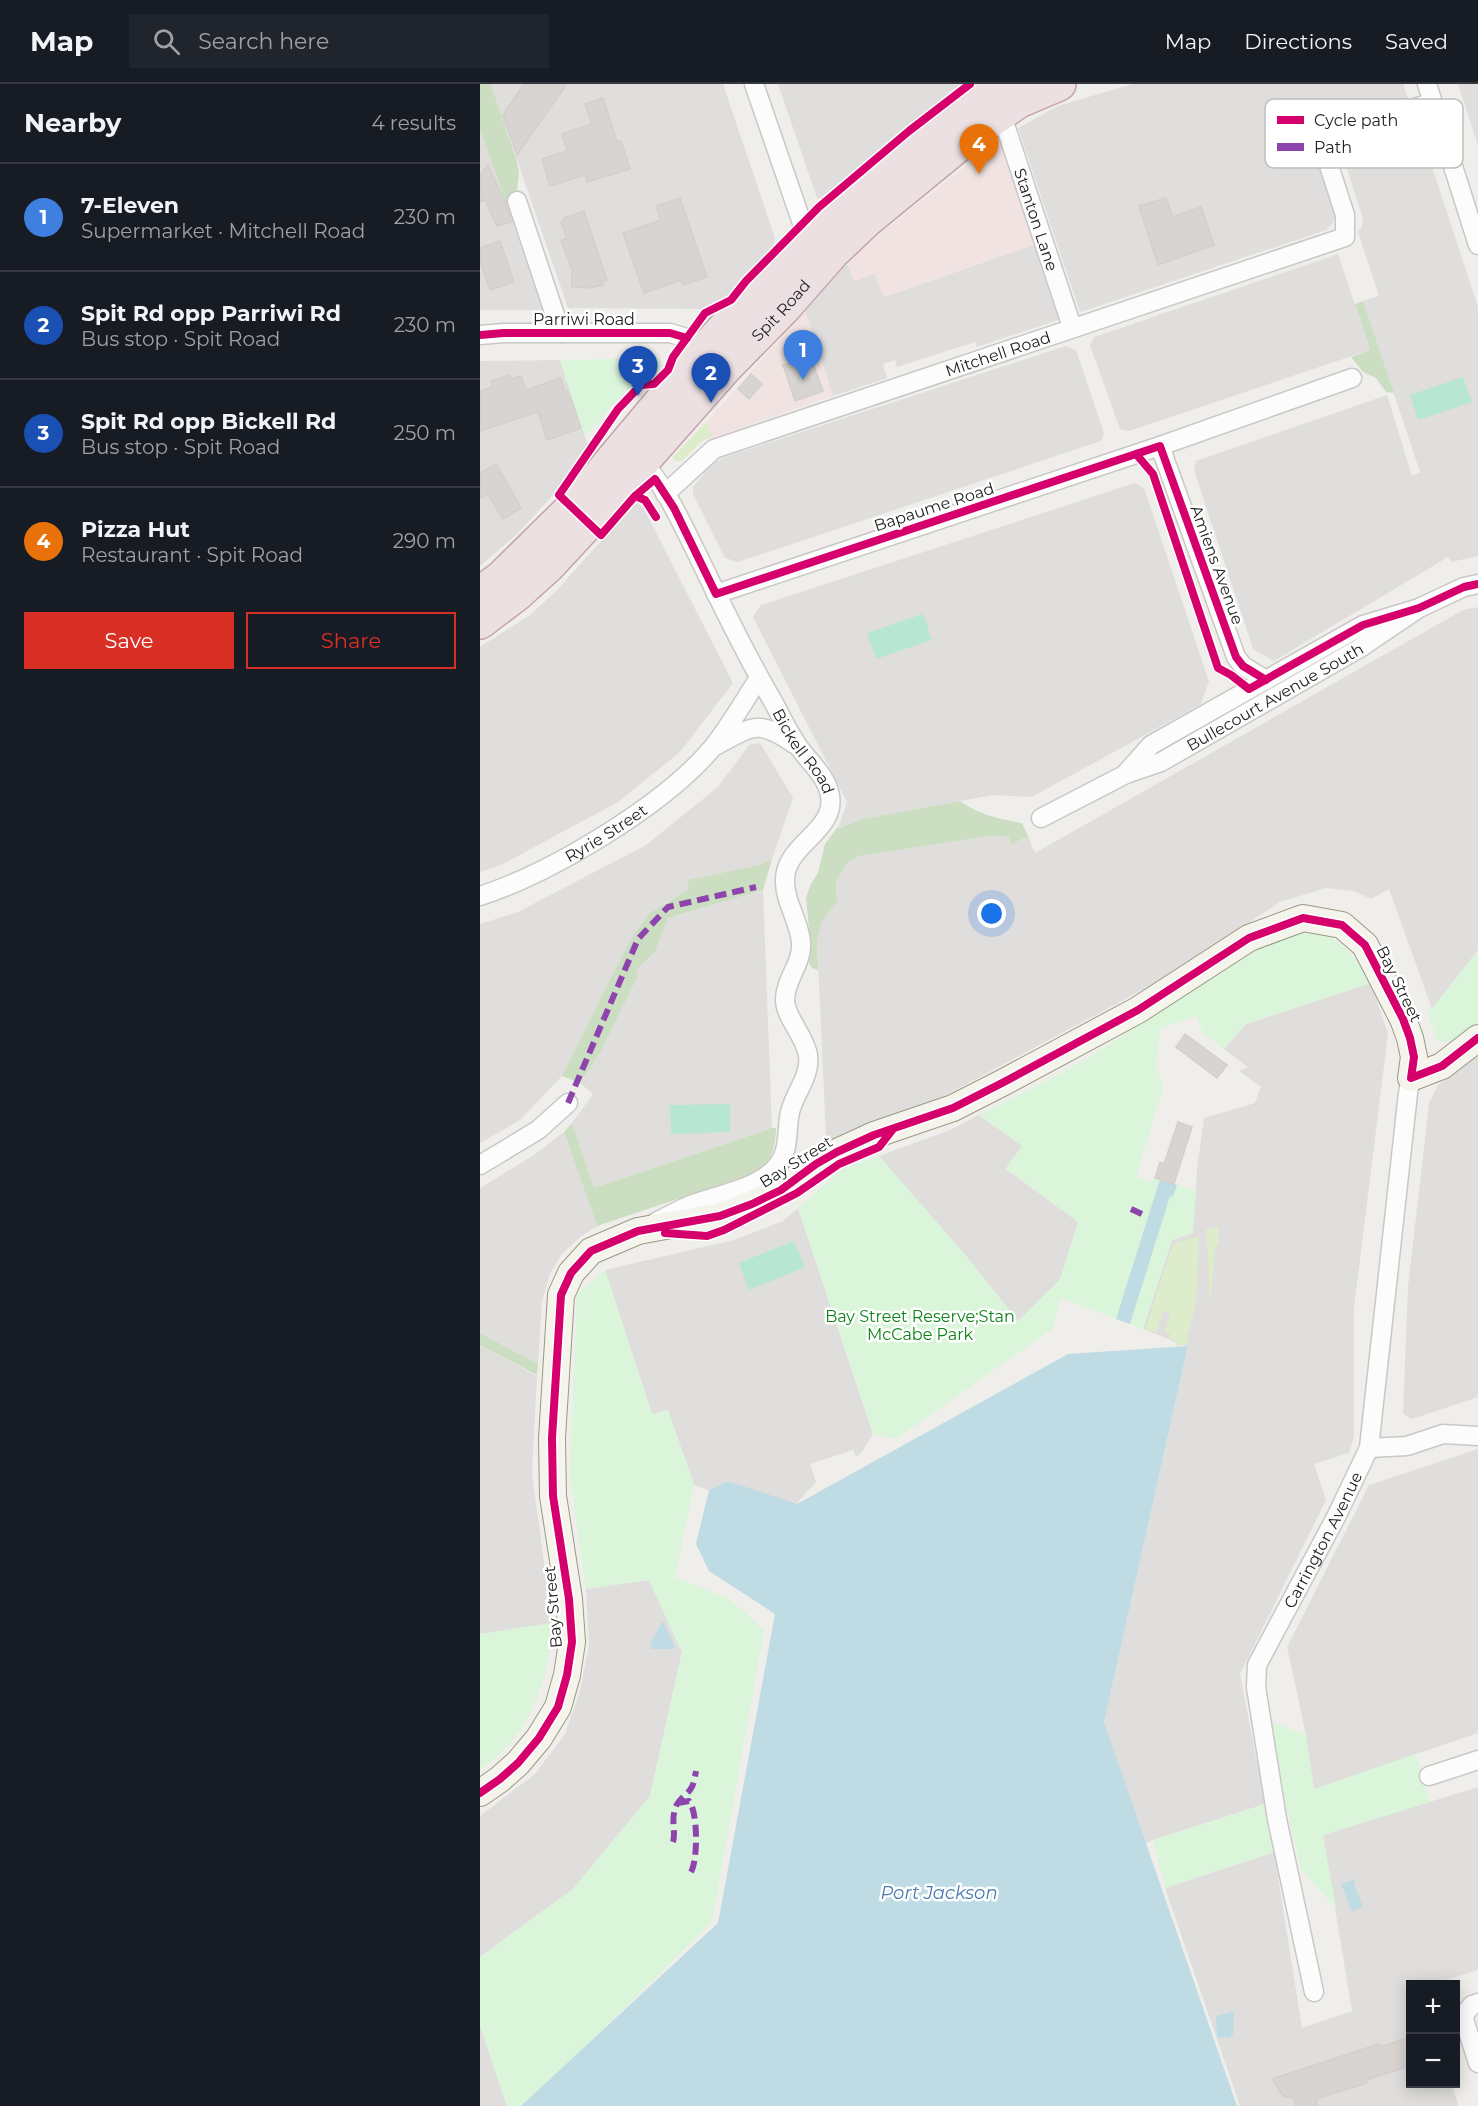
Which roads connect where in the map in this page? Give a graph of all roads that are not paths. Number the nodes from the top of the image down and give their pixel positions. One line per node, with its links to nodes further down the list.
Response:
1 (754, 84): 9 (street)
2 (1059, 84): 4 (highway, Spit Road)
3 (1427, 84): 5 (street)
4 (1001, 99): 9 (highway, Spit Road); 11 (street, Stanton Lane)
5 (1432, 99)
6 (1330, 168): 11 (street, Mitchell Road)
7 (1454, 168): 10 (street)
8 (517, 201): 12 (street)
9 (824, 244): 14 (highway, Spit Road); 17 (highway, Spit Road)
10 (1478, 245)
11 (1072, 327): 18 (street, Mitchell Road)
12 (561, 333): 13 (street, Parriwi Road); 14 (street, Parriwi Road)
13 (480, 335)
14 (706, 348): 17 (highway, Spit Road)
15 (1352, 378): 16 (street, Bapaume Road)
16 (1160, 446): 21 (street, Bapaume Road); 25 (street, Amiens Avenue)
17 (634, 453): 18 (street, Bickell Road); 20 (highway, Spit Road); 23 (highway, Spit Road)
18 (665, 494): 21 (street, Bickell Road)
19 (1478, 584): 22 (street, Bullecourt Avenue South)
20 (480, 593)
21 (716, 594): 24 (street, Bickell Road)
22 (1419, 608): 25 (street, Bullecourt Avenue South); 28 (street, Bullecourt Avenue South)
23 (480, 622)
24 (759, 678): 26 (street, Ryrie Street); 27 (street, Bickell Road)
25 (1266, 680): 28 (street, Bullecourt Avenue South)
26 (714, 746): 27 (street, Ryrie Street); 30 (street, Ryrie Street)
27 (798, 746): 35 (street, Bickell Road)
28 (1126, 774): 29 (street, Bullecourt Avenue South)
29 (1041, 818)
30 (480, 896)
31 (1478, 1038): 32 (street)
32 (1411, 1078): 35 (street, Bay Street); 37 (street, Carrington Avenue)
33 (568, 1103): 34 (street)
34 (480, 1165)
35 (638, 1231): 40 (street, Bay Street)
36 (1478, 1436): 37 (street)
37 (1369, 1448): 41 (street, Carrington Avenue)
38 (1478, 1760): 39 (street)
39 (1430, 1776)
40 (480, 1793)
41 (1314, 1992)
42 (1478, 2003): 43 (street)
43 (1478, 2063)

